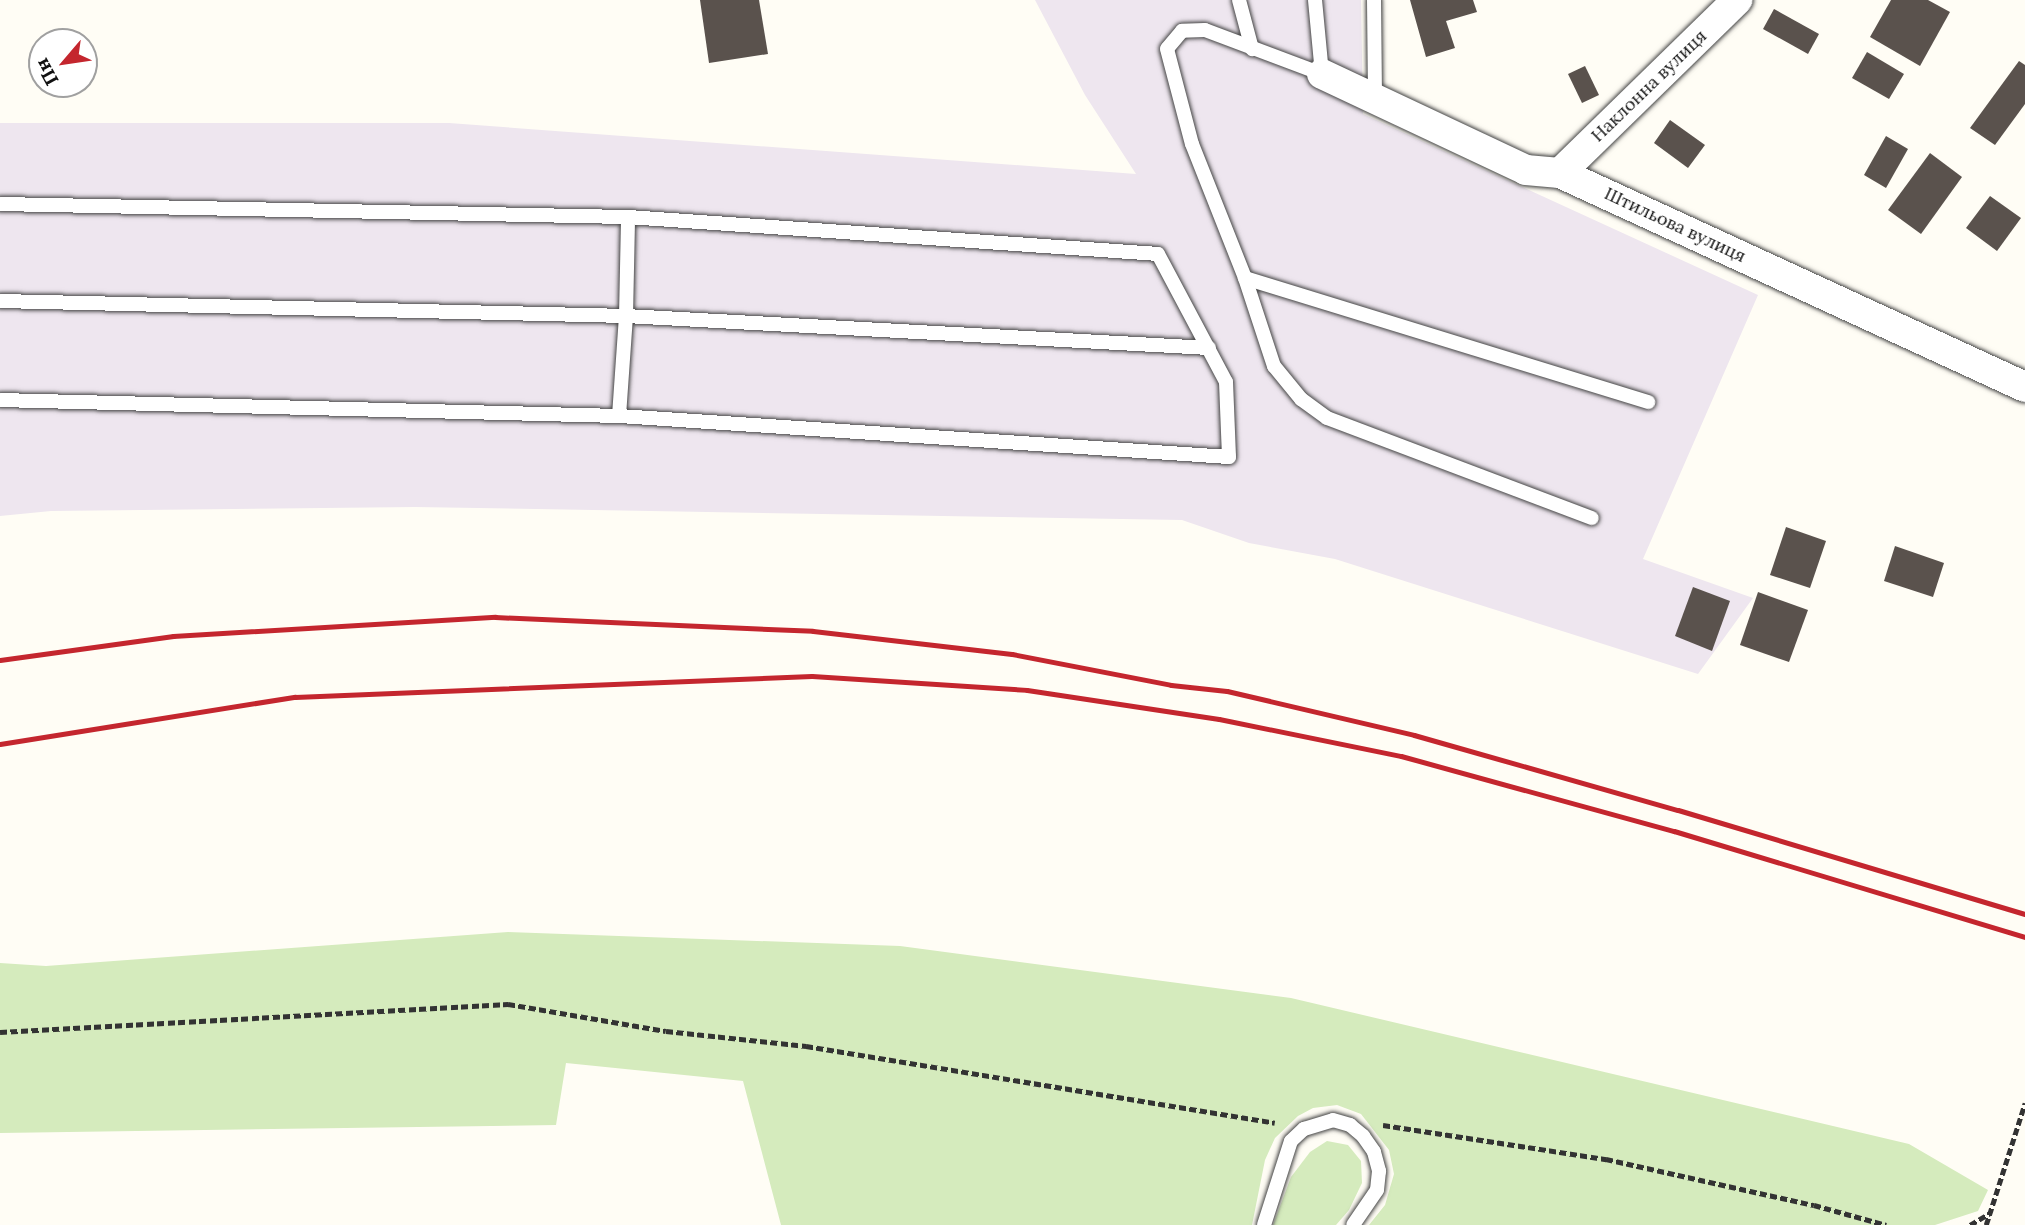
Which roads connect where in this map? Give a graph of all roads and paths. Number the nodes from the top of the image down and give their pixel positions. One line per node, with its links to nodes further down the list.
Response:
1 (1239, 0): 5 (lane)
2 (1315, 0): 6 (lane)
3 (1374, 0): 7 (lane)
4 (1737, 0): 8 (street, Наклонна вулиця)
5 (1252, 49): 6 (lane); 11 (lane)
6 (1322, 74): 7 (street, Штильова вулиця)
7 (1375, 96): 8 (street, Штильова вулиця)
8 (1560, 173): 15 (street, Штильова вулиця)
9 (0, 204): 10 (lane)
10 (628, 217): 13 (lane); 14 (lane)
11 (1245, 278): 17 (lane); 19 (lane)
12 (0, 301): 13 (lane)
13 (626, 316): 14 (lane); 18 (lane)
14 (1209, 348): 18 (lane)
15 (2025, 387)
16 (0, 400): 18 (lane)
17 (1648, 402)
18 (618, 416)
19 (1592, 518)
20 (0, 1032): 23 (path)
21 (2025, 1103): 24 (path)
22 (1350, 1125): 23 (lane); 26 (lane); 27 (path)
23 (1304, 1129): 25 (lane)
24 (1991, 1213): 28 (path); 29 (path)
25 (1264, 1225)
26 (1353, 1225)
27 (1886, 1225)
28 (1969, 1225)
29 (1986, 1225)

